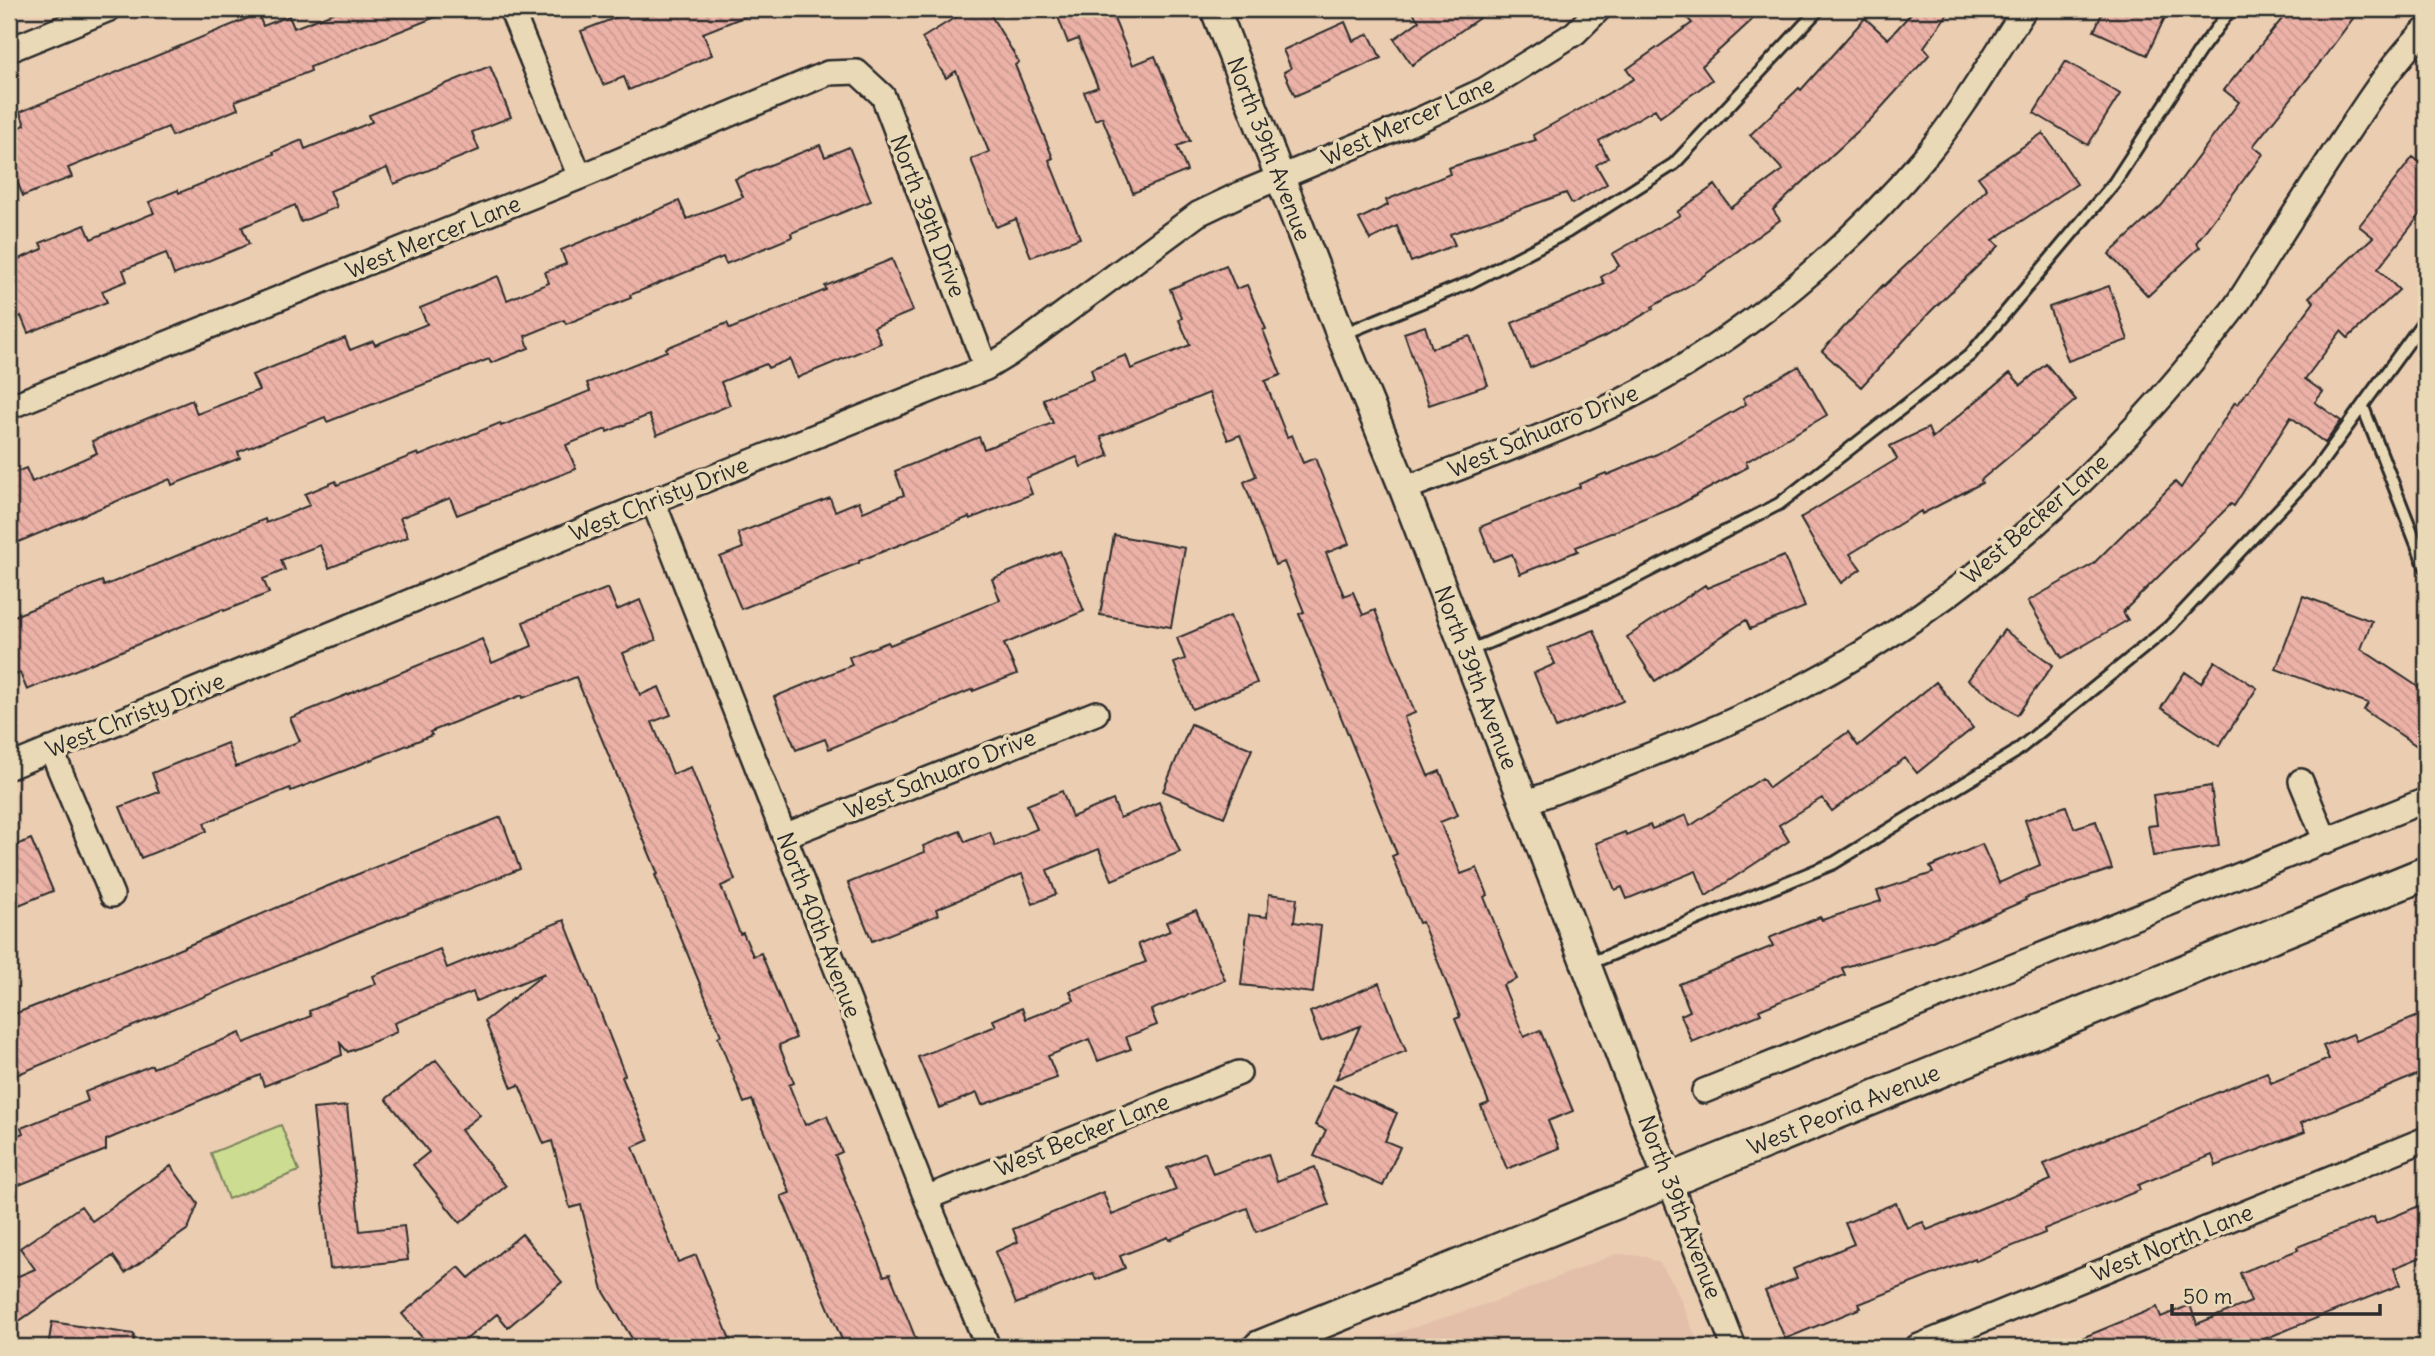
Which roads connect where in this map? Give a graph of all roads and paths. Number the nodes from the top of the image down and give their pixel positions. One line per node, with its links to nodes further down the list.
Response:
1 (109, 9): 9 (street)
2 (511, 9): 11 (street)
3 (1600, 9): 12 (street, West Mercer Lane)
4 (1819, 9): 14 (lane)
5 (2025, 9): 18 (street, West Sahuaro Drive)
6 (2231, 9): 21 (lane)
7 (1224, 12): 12 (street, North 39th Avenue)
8 (2426, 29): 27 (street, West Becker Lane)
9 (9, 50)
10 (857, 72): 11 (street, West Mercer Lane); 15 (street, North 39th Drive)
11 (580, 177): 16 (street, West Mercer Lane)
12 (1280, 177): 14 (street, North 39th Avenue); 15 (street, West Christy Drive)
13 (2426, 318): 17 (lane)
14 (1340, 335): 18 (street, North 39th Avenue)
15 (985, 368): 19 (street, West Christy Drive)
16 (9, 407)
17 (2363, 407): 20 (lane); 32 (lane)
18 (1404, 489): 21 (street, North 39th Avenue)
19 (653, 501): 23 (street, West Christy Drive); 28 (street, North 40th Avenue)
20 (2426, 568)
21 (1466, 652): 27 (street, North 39th Avenue)
22 (1096, 713): 28 (street, West Sahuaro Drive)
23 (51, 750): 24 (street, West Christy Drive); 31 (street)
24 (9, 767)
25 (2301, 781): 29 (street)
26 (2426, 800): 29 (street)
27 (1525, 803): 32 (street, North 39th Avenue)
28 (784, 836): 37 (street, North 40th Avenue)
29 (2326, 842): 34 (street)
30 (2426, 873): 36 (main road, West Peoria Avenue)
31 (112, 895)
32 (1588, 964): 36 (street, North 39th Avenue)
33 (1239, 1073): 37 (street, West Becker Lane)
34 (1704, 1091)
35 (2426, 1139): 41 (street, West North Lane)
36 (1669, 1181): 39 (main road, West Peoria Avenue); 40 (street, North 39th Avenue)
37 (926, 1198): 38 (street, North 40th Avenue)
38 (988, 1347)
39 (1260, 1347)
40 (1734, 1347)
41 (1917, 1347)

